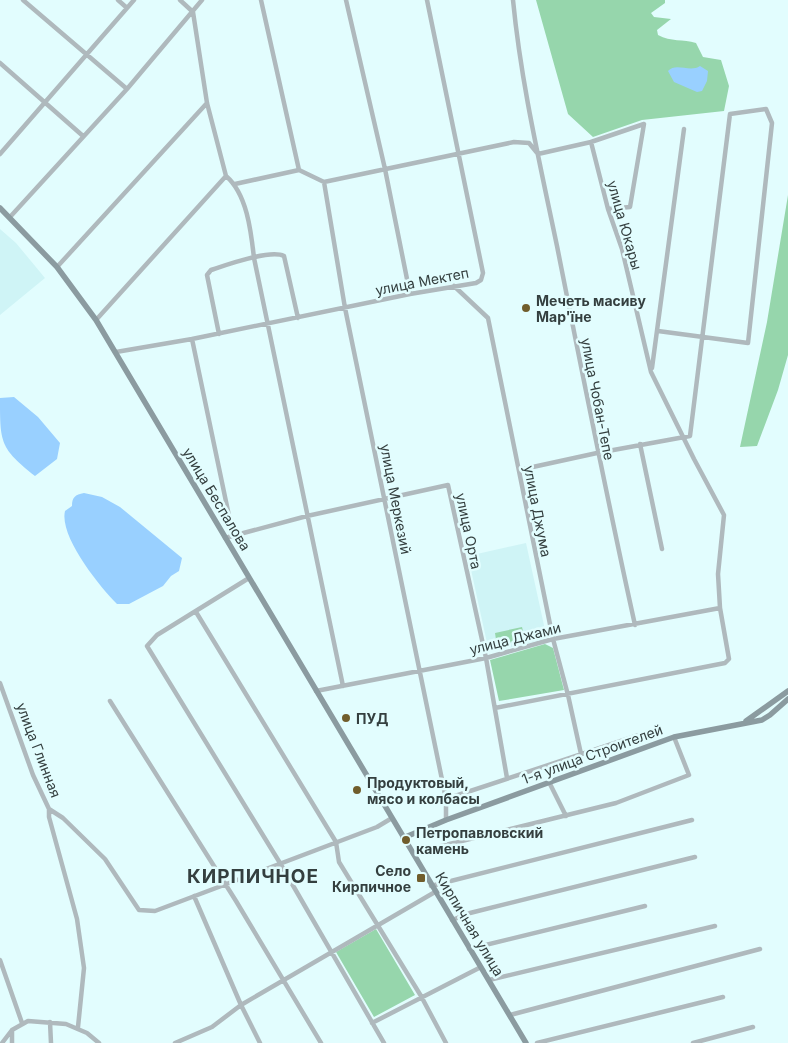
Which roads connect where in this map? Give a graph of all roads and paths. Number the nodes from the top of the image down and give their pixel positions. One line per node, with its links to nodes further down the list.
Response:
1 (24, 0): 12 (street)
2 (118, 0): 10 (street)
3 (134, 0): 10 (street)
4 (180, 0): 11 (street)
5 (202, 0): 11 (street)
6 (261, 0): 24 (street)
7 (346, 0): 23 (street)
8 (427, 0): 21 (street, улица Мектеп)
9 (513, 0): 22 (street, улица Чобан-Тепе)
10 (128, 8): 12 (street)
11 (193, 12): 14 (street); 16 (street)
12 (86, 54): 14 (street); 15 (street)
13 (0, 63): 15 (street)
14 (127, 89): 18 (street)
15 (45, 102): 18 (street); 20 (street)
16 (207, 103): 25 (street); 32 (street)
17 (684, 129): 39 (street)
18 (83, 136): 30 (street)
19 (591, 142): 22 (street); 29 (street, улица Юкары); 29 (street)
20 (0, 154)
21 (459, 154): 22 (street); 23 (street); 33 (street, улица Мектеп)
22 (538, 154): 47 (street, улица Чобан-Тепе)
23 (385, 169): 26 (street); 34 (street)
24 (299, 170): 26 (street); 27 (street)
25 (226, 176): 27 (street); 37 (street)
26 (324, 182): 35 (street, улица Меркезий)
27 (235, 184): 31 (street)
28 (0, 208): 30 (main road, улица Беспалова)
29 (608, 209): 44 (street, улица Юкары)
30 (10, 217): 32 (main road, улица Беспалова)
31 (254, 258): 36 (street); 38 (street); 40 (street)
32 (57, 267): 37 (main road, улица Беспалова)
33 (454, 286): 34 (street, улица Мектеп); 48 (street, улица Джума)
34 (410, 294): 35 (street, улица Мектеп)
35 (345, 308): 36 (street, улица Мектеп); 49 (street, улица Меркезий)
36 (298, 318): 38 (street, улица Мектеп)
37 (96, 320): 43 (main road, улица Беспалова)
38 (270, 323): 40 (street, улица Мектеп); 50 (street)
39 (658, 331): 41 (street); 44 (street)
40 (219, 334): 42 (street, улица Мектеп)
41 (702, 336): 41 (street); 45 (street)
42 (192, 340): 43 (street, улица Мектеп); 51 (street)
43 (116, 352): 52 (main road, улица Беспалова)
44 (651, 372): 45 (street, улица Юкары)
45 (684, 435): 46 (street); 55 (street, улица Юкары)
46 (640, 444): 47 (street); 53 (street)
47 (597, 452): 48 (street); 57 (street, улица Чобан-Тепе)
48 (519, 470): 58 (street, улица Джума)
49 (385, 499): 50 (street, улица Орта); 59 (street, улица Орта); 60 (street, улица Меркезий)
50 (307, 516): 51 (street, улица Орта); 62 (street)
51 (233, 535): 52 (street, улица Орта)
52 (225, 538): 54 (main road, улица Беспалова)
53 (662, 549)
54 (250, 578): 56 (street); 64 (main road, улица Беспалова)
55 (720, 608): 57 (street, улица Джами); 66 (street, улица Юкары)
56 (196, 612): 83 (street); 86 (street)
57 (635, 624): 58 (street, улица Джами)
58 (552, 639): 59 (street, улица Джами); 66 (street, улица Джума)
59 (486, 658): 60 (street, улица Джами); 69 (street, улица Орта)
60 (418, 671): 62 (street, улица Джами); 76 (street, улица Меркезий)
61 (0, 683): 63 (street, улица Глинная)
62 (343, 686): 64 (street, улица Джами)
63 (2, 690): 77 (street, улица Глинная)
64 (316, 691): 79 (main road, улица Беспалова)
65 (788, 691): 70 (main road)
66 (568, 695): 69 (street); 73 (street, улица Джума)
67 (788, 699): 70 (main road, 1-я улица Строителей)
68 (110, 701): 87 (street)
69 (495, 708): 74 (street, улица Орта)
70 (732, 726): 72 (main road, 1-я улица Строителей)
71 (657, 729): 73 (street)
72 (674, 738): 75 (main road, 1-я улица Строителей); 78 (street)
73 (581, 754): 74 (street)
74 (507, 778): 76 (street)
75 (549, 782): 78 (street); 80 (main road, 1-я улица Строителей)
76 (446, 799): 80 (street, улица Меркезий)
77 (49, 809): 90 (street, улица Глинная); 109 (street)
78 (566, 816): 84 (street)
79 (392, 818): 82 (main road, Кирпичная улица); 83 (street, улица Глинная)
80 (446, 820): 82 (main road, 1-я улица Строителей)
81 (692, 820): 88 (street)
82 (403, 838): 84 (main road, Кирпичная улица)
83 (336, 842): 86 (street, улица Глинная); 93 (street)
84 (412, 853): 88 (main road, Кирпичная улица)
85 (695, 857): 92 (street)
86 (280, 863): 87 (street, улица Глинная); 97 (street)
87 (224, 884): 90 (street, улица Глинная); 101 (street)
88 (431, 886): 89 (main road, Кирпичная улица)
89 (435, 892): 92 (main road, Кирпичная улица); 93 (street)
90 (194, 896): 104 (street)
91 (645, 906): 95 (street)
92 (452, 920): 95 (main road, Кирпичная улица)
93 (376, 924): 97 (street); 102 (street)
94 (716, 926): 100 (street)
95 (469, 948): 99 (main road, Кирпичная улица)
96 (760, 949): 105 (street)
97 (331, 953): 101 (street); 108 (street)
98 (0, 960): 106 (street)
99 (481, 967): 100 (main road, Кирпичная улица); 102 (street)
100 (489, 980): 105 (main road, Кирпичная улица)
101 (283, 981): 104 (street); 118 (street)
102 (421, 996): 108 (street); 120 (street)
103 (723, 997): 122 (street)
104 (241, 1005): 116 (street); 117 (street)
105 (510, 1015): 121 (main road, Кирпичная улица)
106 (22, 1022): 107 (street); 111 (street)
107 (50, 1022): 109 (street); 115 (street)
108 (372, 1023): 119 (street)
109 (78, 1027): 112 (street)
110 (753, 1027): 123 (street)
111 (12, 1030): 113 (street); 114 (street)
112 (95, 1042)
113 (2, 1043)
114 (12, 1043)
115 (51, 1043)
116 (175, 1043)
117 (260, 1043)
118 (321, 1043)
119 (384, 1043)
120 (446, 1043)
121 (526, 1043)
122 (536, 1043)
123 (693, 1043)

